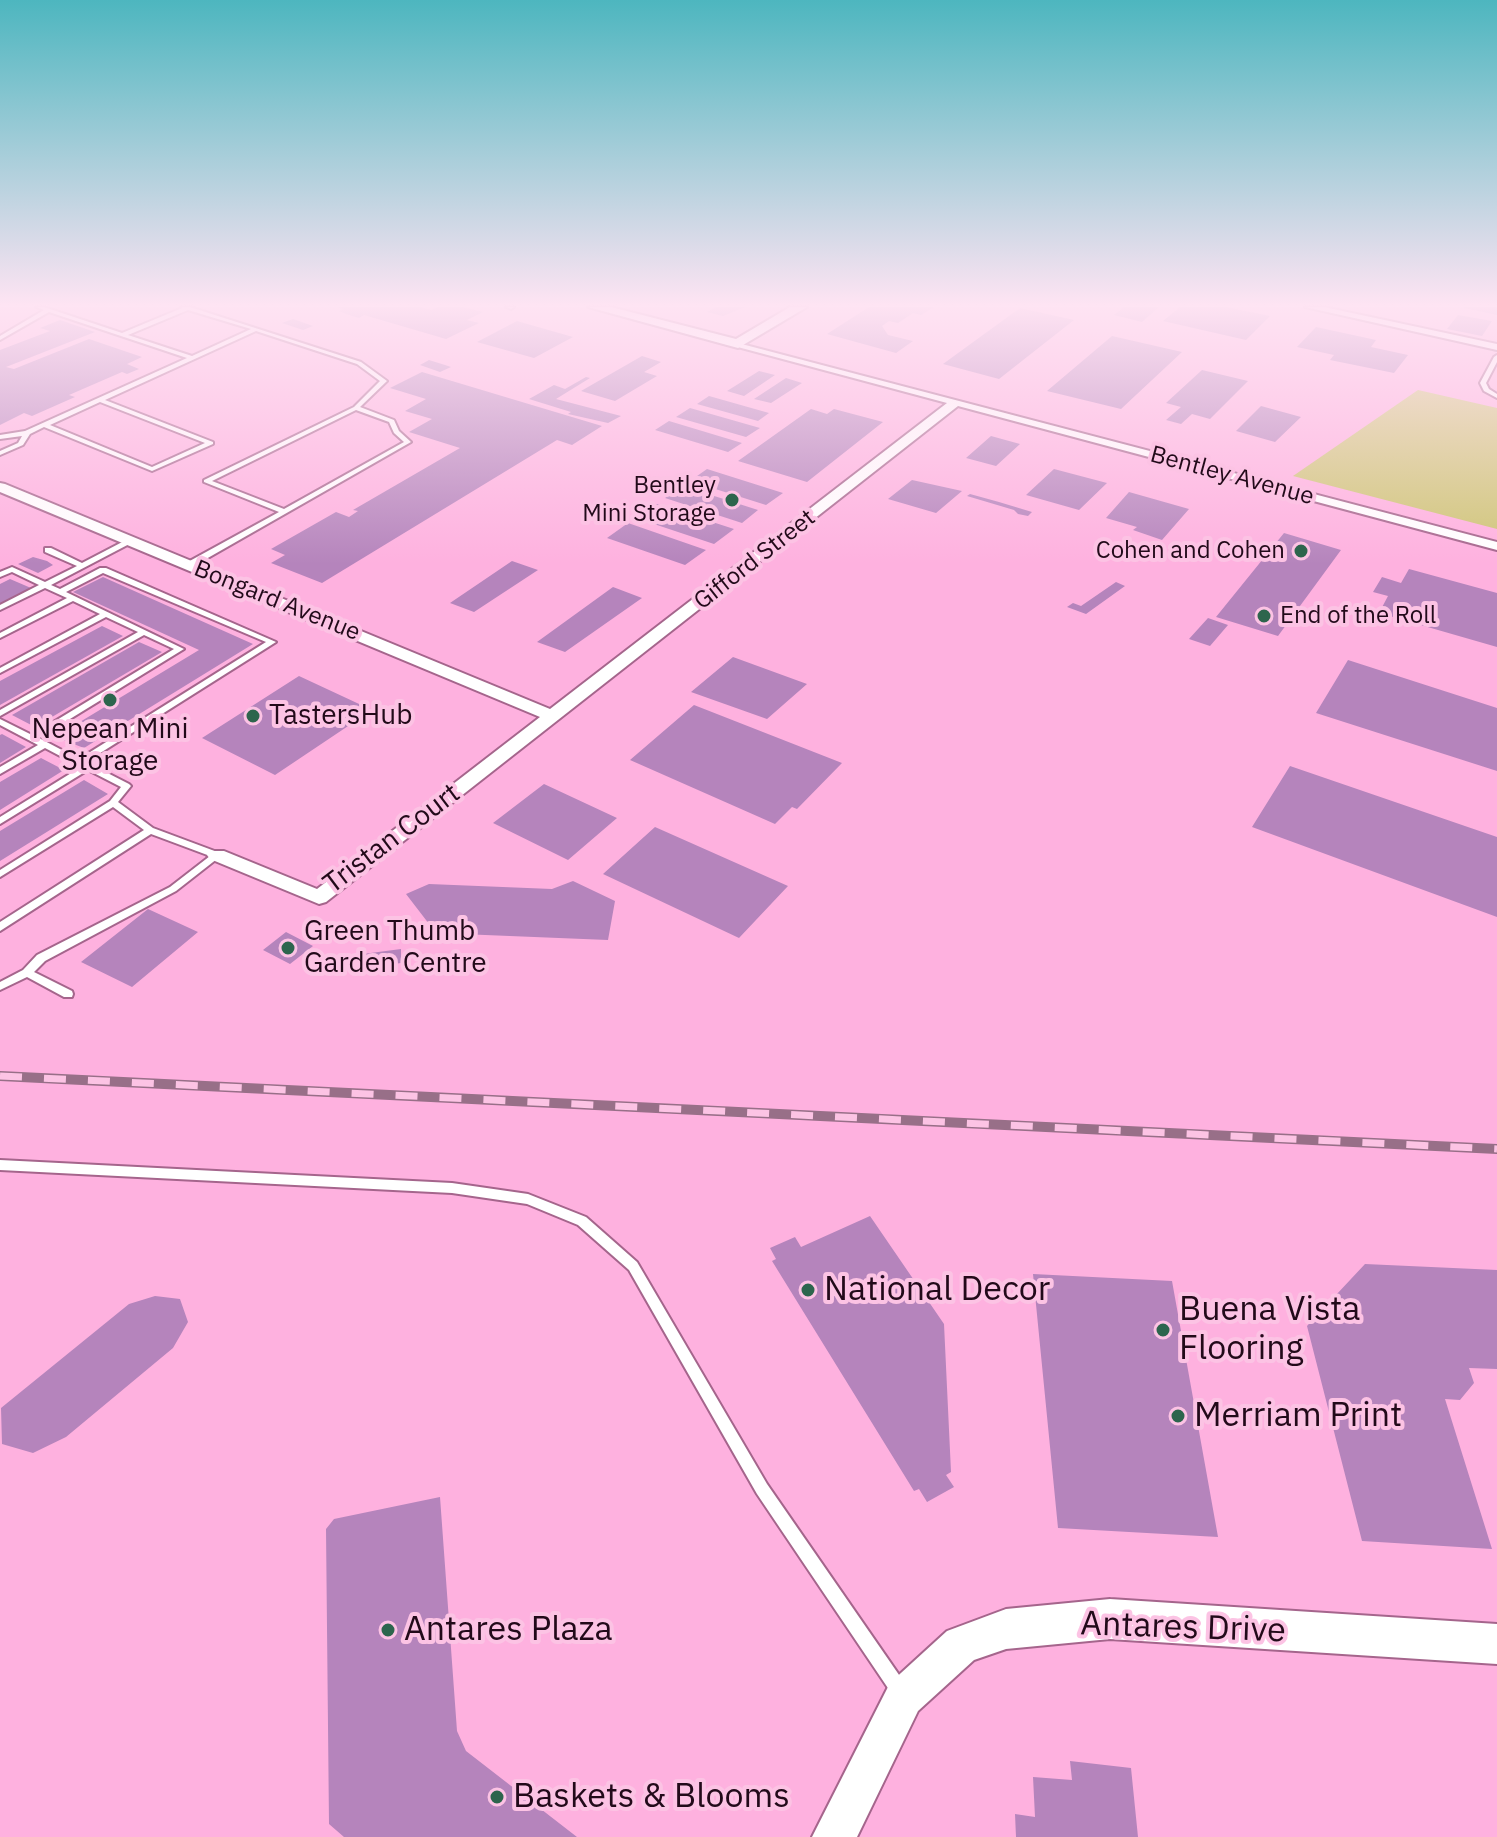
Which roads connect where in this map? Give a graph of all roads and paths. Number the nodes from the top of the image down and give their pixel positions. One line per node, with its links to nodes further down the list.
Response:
1 (119, 393): 4 (lane)
2 (372, 393): 6 (lane)
3 (917, 393): 5 (street, Bentley Avenue)
4 (102, 401): 7 (lane); 7 (lane)
5 (955, 403): 14 (street, Bentley Avenue); 28 (street, Gifford Street)
6 (356, 408): 12 (lane); 12 (lane)
7 (44, 425): 8 (lane)
8 (27, 433): 9 (lane); 10 (lane)
9 (0, 437)
10 (0, 453)
11 (0, 487): 13 (street, Bongard Avenue)
12 (284, 511): 16 (lane)
13 (131, 541): 16 (street, Bongard Avenue); 17 (lane)
14 (1497, 546)
15 (48, 550): 17 (lane)
16 (189, 565): 28 (street, Bongard Avenue)
17 (83, 566): 19 (lane)
18 (0, 575): 19 (lane)
19 (45, 585): 20 (lane); 22 (lane)
20 (60, 592): 21 (lane); 32 (lane)
21 (73, 598): 23 (lane); 25 (lane)
22 (0, 608)
23 (106, 614): 24 (lane); 26 (lane)
24 (144, 632): 27 (lane); 30 (lane)
25 (0, 636)
26 (0, 671)
27 (0, 713)
28 (553, 716): 37 (street, Tristan Court)
29 (1, 724): 30 (lane)
30 (31, 739): 31 (lane)
31 (44, 745): 32 (lane); 33 (lane)
32 (83, 765): 34 (lane); 35 (lane)
33 (0, 771)
34 (113, 803): 36 (lane); 38 (lane)
35 (0, 821)
36 (150, 830): 37 (lane); 39 (lane)
37 (217, 855): 40 (lane)
38 (0, 874)
39 (0, 927)
40 (27, 973): 41 (lane); 42 (lane)
41 (0, 986)
42 (68, 994)
43 (0, 1165): 45 (lane)
44 (1497, 1644): 45 (street, Antares Drive)
45 (904, 1697): 46 (street, Antares Drive)
46 (834, 1837)

